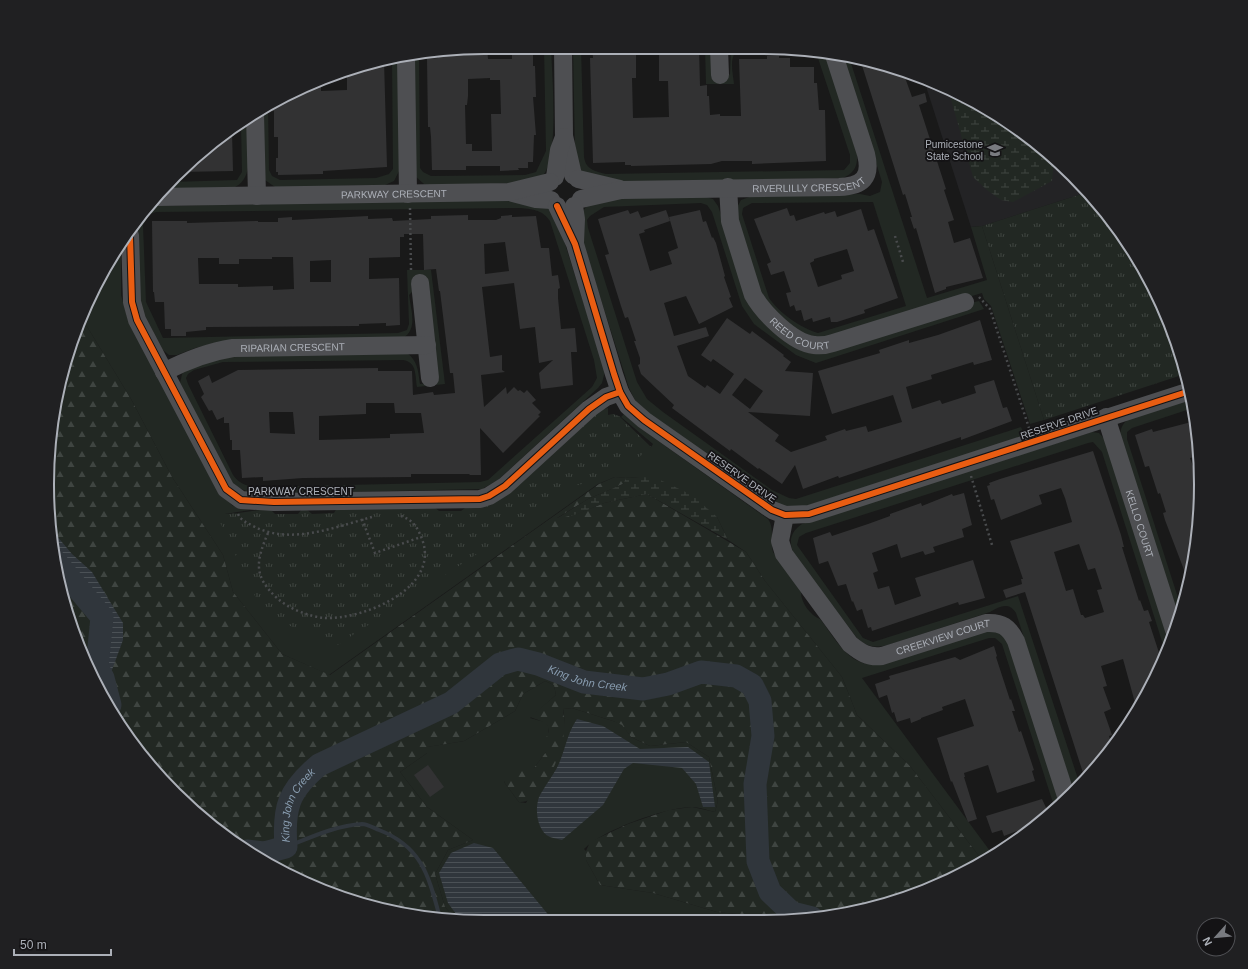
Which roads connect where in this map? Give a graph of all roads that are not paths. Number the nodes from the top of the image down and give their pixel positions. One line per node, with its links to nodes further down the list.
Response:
1 (563, 54): 7 (street)
2 (719, 54): 5 (street)
3 (836, 60): 10 (street, RIVERLILLY CRESCENT)
4 (406, 61): 13 (street)
5 (720, 75)
6 (255, 121): 14 (street)
7 (564, 136): 8 (street); 9 (street)
8 (576, 177): 9 (street); 11 (street, RIVERLILLY CRESCENT); 16 (street)
9 (553, 180): 12 (street, PARKWAY CRESCENT); 16 (street)
10 (728, 187): 11 (street, RIVERLILLY CRESCENT); 19 (street, REED COURT)
11 (621, 190): 16 (street, RIVERLILLY CRESCENT)
12 (509, 192): 13 (street, PARKWAY CRESCENT); 16 (street, PARKWAY CRESCENT)
13 (409, 194): 14 (street, PARKWAY CRESCENT)
14 (257, 196): 15 (street, PARKWAY CRESCENT)
15 (165, 197)
16 (566, 203): 23 (street, RESERVE DRIVE)
17 (130, 240): 21 (street, PARKWAY CRESCENT)
18 (420, 283): 20 (street)
19 (972, 300)
20 (427, 345): 21 (street, RIPARIAN CRESCENT); 22 (street)
21 (164, 372): 23 (street, PARKWAY CRESCENT)
22 (430, 378)
23 (620, 392): 26 (street, RESERVE DRIVE)
24 (1184, 393): 25 (street, RESERVE DRIVE)
25 (1106, 417): 26 (street, RESERVE DRIVE); 27 (street, KELLO COURT)
26 (785, 515): 28 (street, CREEKVIEW COURT)
27 (1171, 622)
28 (1065, 792)

